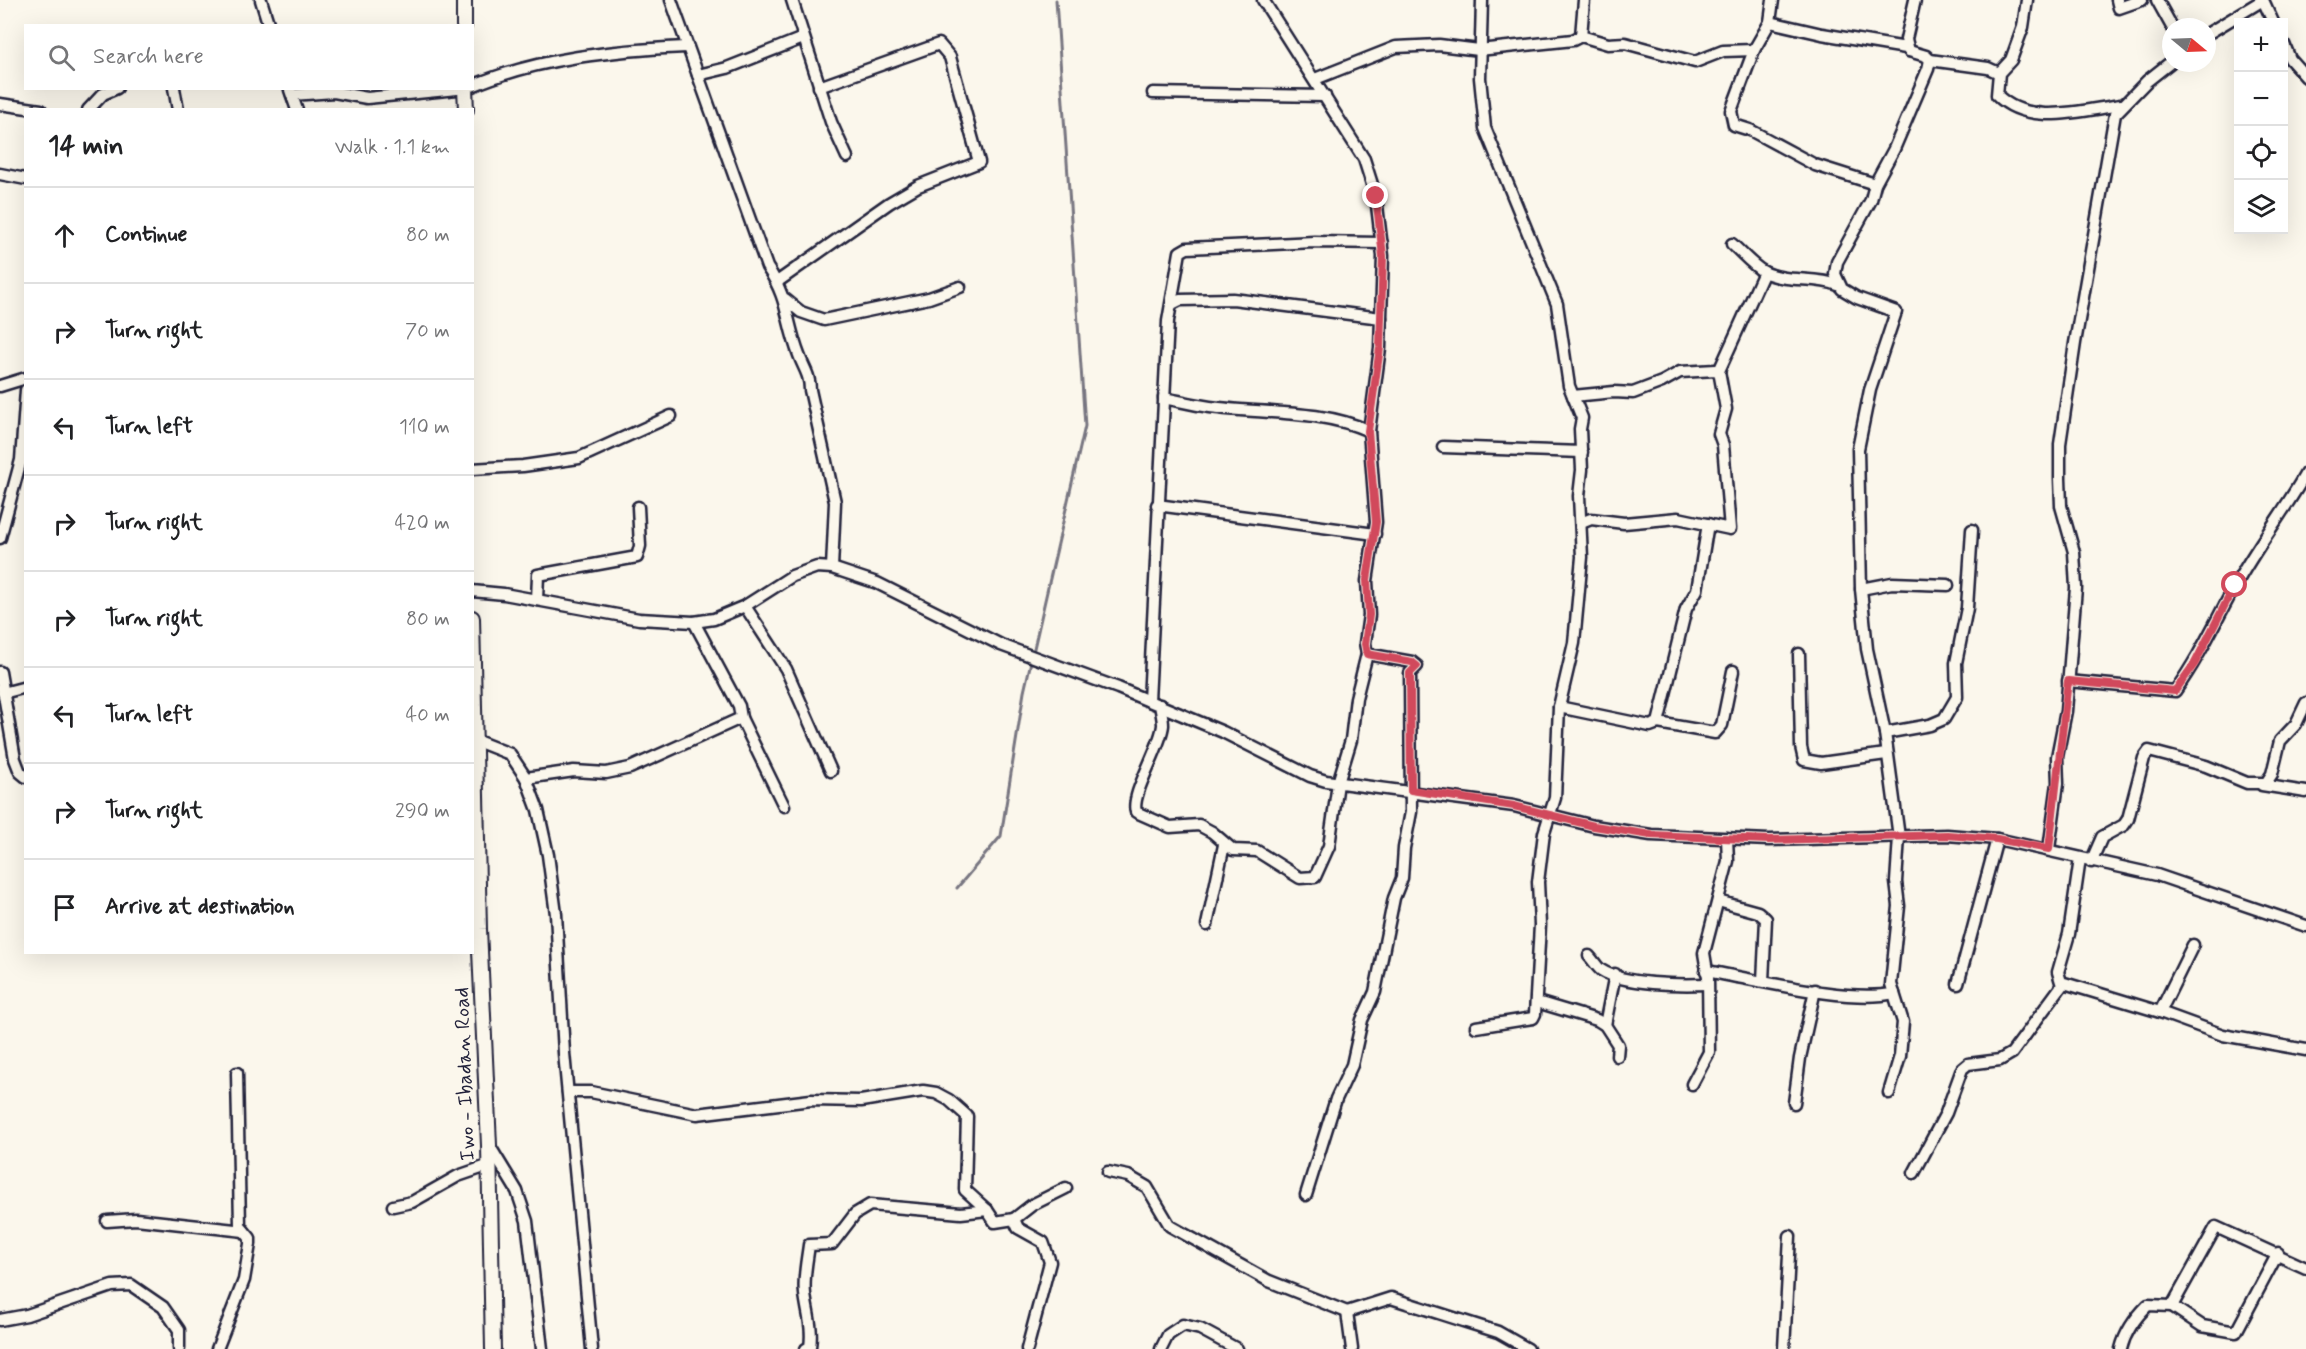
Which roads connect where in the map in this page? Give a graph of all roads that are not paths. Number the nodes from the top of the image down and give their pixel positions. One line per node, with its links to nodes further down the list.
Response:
1 (261, 0): 18 (street)
2 (464, 0): 19 (main road)
3 (671, 0): 23 (street)
4 (792, 0): 22 (street)
5 (1263, 0): 35 (street)
6 (1482, 0): 24 (street)
7 (1584, 0): 21 (street)
8 (1773, 0): 17 (street)
9 (1915, 0): 26 (street)
10 (2027, 0): 32 (street)
11 (2117, 0): 12 (street)
12 (2142, 0)
13 (2157, 0): 15 (street)
14 (2263, 0): 16 (street); 20 (street)
15 (2167, 18)
16 (2271, 18)
17 (1770, 22): 25 (street); 26 (street)
18 (268, 24)
19 (464, 24)
20 (2216, 29)
21 (1581, 36): 24 (street); 25 (street)
22 (803, 38): 33 (street); 37 (street)
23 (686, 47): 33 (street); 36 (street)
24 (1479, 50): 35 (street); 68 (street)
25 (1754, 50): 55 (street)
26 (1909, 51): 29 (street)
27 (2288, 55): 28 (street)
28 (2290, 59): 30 (street); 34 (street)
29 (1930, 60): 32 (street); 55 (street)
30 (2306, 65)
31 (2162, 70): 46 (street)
32 (1999, 73): 46 (street)
33 (698, 75): 59 (street)
34 (2306, 77)
35 (1315, 79): 44 (street)
36 (474, 85)
37 (819, 87): 52 (street); 59 (street)
38 (113, 90): 48 (street)
39 (174, 90): 49 (street)
40 (455, 90): 42 (street)
41 (466, 90): 51 (main road)
42 (291, 92): 50 (street)
43 (1153, 93): 44 (street)
44 (1325, 96): 56 (street)
45 (0, 104): 47 (street)
46 (2121, 105): 96 (street)
47 (27, 108)
48 (89, 108)
49 (178, 108)
50 (296, 108)
51 (465, 108)
52 (847, 157)
53 (0, 174): 54 (street)
54 (24, 179)
55 (1875, 184): 60 (street)
56 (1382, 243): 63 (street); 64 (street)
57 (1732, 244): 58 (street)
58 (1764, 272): 60 (street); 65 (street)
59 (777, 282): 62 (street)
60 (1838, 285): 86 (street)
61 (960, 287): 62 (street)
62 (785, 298): 84 (street)
63 (1172, 304): 64 (street); 69 (street)
64 (1381, 318): 72 (street)
65 (1719, 371): 68 (street); 80 (street)
66 (24, 379): 67 (street)
67 (0, 386)
68 (1573, 396): 74 (street)
69 (1164, 398): 72 (street); 77 (street)
70 (671, 416): 75 (street)
71 (24, 424): 83 (street)
72 (1368, 431): 82 (street)
73 (1443, 447): 74 (street)
74 (1582, 452): 79 (street)
75 (474, 469)
76 (2306, 473): 96 (street)
77 (1157, 505): 82 (street); 99 (street)
78 (638, 507): 88 (street)
79 (1581, 523): 80 (street); 101 (street)
80 (1708, 524): 104 (street)
81 (1972, 530): 105 (street)
82 (1375, 534): 91 (street)
83 (0, 538)
84 (832, 568): 89 (street); 99 (street)
85 (1948, 585): 86 (street)
86 (1861, 589): 105 (street)
87 (474, 591): 88 (street)
88 (537, 600): 90 (street)
89 (745, 606): 90 (street); 108 (street)
90 (694, 622): 102 (street)
91 (1367, 654): 111 (street); 113 (street)
92 (1799, 654): 107 (street)
93 (474, 665): 103 (main road, Iwo - Ibadan Road)
94 (1733, 670): 104 (street)
95 (0, 672): 98 (street)
96 (2068, 681): 121 (street)
97 (24, 688): 98 (street)
98 (3, 693): 109 (street)
99 (1154, 703): 111 (street); 120 (street)
100 (2306, 703): 112 (street)
101 (1559, 707): 104 (street); 116 (street)
102 (741, 718): 110 (street); 115 (street)
103 (474, 723): 106 (main road, Iwo - Ibadan Road)
104 (1658, 723)
105 (1886, 733): 107 (street)
106 (477, 741): 110 (street); 147 (main road, Iwo - Ibadan Road)
107 (1886, 754): 117 (street)
108 (831, 771)
109 (24, 775)
110 (526, 778): 144 (street)
111 (1338, 783): 113 (street); 120 (street)
112 (2262, 784): 114 (street); 122 (street)
113 (1411, 790): 116 (street); 152 (street)
114 (2306, 792)
115 (783, 806)
116 (1551, 816): 118 (street); 136 (street)
117 (1899, 837): 118 (street); 119 (street); 135 (street)
118 (1727, 838): 123 (street)
119 (1997, 839): 121 (street); 132 (street)
120 (1224, 845): 124 (street)
121 (2049, 849): 122 (street)
122 (2086, 860): 125 (street); 133 (street)
123 (1718, 901): 128 (street); 130 (street)
124 (1207, 925)
125 (2306, 926)
126 (2193, 945): 137 (street)
127 (1589, 956): 129 (street)
128 (1706, 971): 130 (street); 131 (street)
129 (1615, 974): 131 (street); 138 (street)
130 (1763, 981): 134 (street)
131 (1707, 984): 143 (street)
132 (1958, 984)
133 (2063, 984): 137 (street); 150 (street)
134 (1815, 990): 135 (street); 146 (street)
135 (1894, 993): 145 (street)
136 (1537, 1002): 138 (street); 139 (street)
137 (2160, 1012): 140 (street)
138 (1605, 1025): 141 (street)
139 (1476, 1028)
140 (2306, 1050)
141 (1617, 1056)
142 (237, 1073): 157 (street)
143 (1692, 1084)
144 (568, 1092): 154 (street); 168 (street)
145 (1889, 1093)
146 (1794, 1103)
147 (489, 1145): 148 (main road, Iwo - Ibadan Road); 167 (street)
148 (490, 1165): 153 (street); 166 (main road, Iwo - Ibadan Road)
149 (1108, 1172): 162 (street)
150 (1914, 1173)
151 (1066, 1188): 155 (street)
152 (1306, 1195)
153 (393, 1206)
154 (987, 1210): 155 (street); 169 (street)
155 (1014, 1219): 170 (street)
156 (107, 1221): 157 (street)
157 (244, 1231): 165 (street)
158 (1790, 1236): 175 (street)
159 (2278, 1253): 160 (street); 161 (street); 161 (street)
160 (2306, 1268)
161 (2172, 1306): 176 (street)
162 (1347, 1312): 173 (street); 174 (street)
163 (0, 1320): 164 (street)
164 (179, 1349)
165 (217, 1349)
166 (493, 1349)
167 (542, 1349)
168 (592, 1349)
169 (806, 1349)
170 (1026, 1349)
171 (1161, 1349): 172 (street)
172 (1237, 1349)
173 (1352, 1349)
174 (1528, 1349)
175 (1784, 1349)
176 (2121, 1349)

